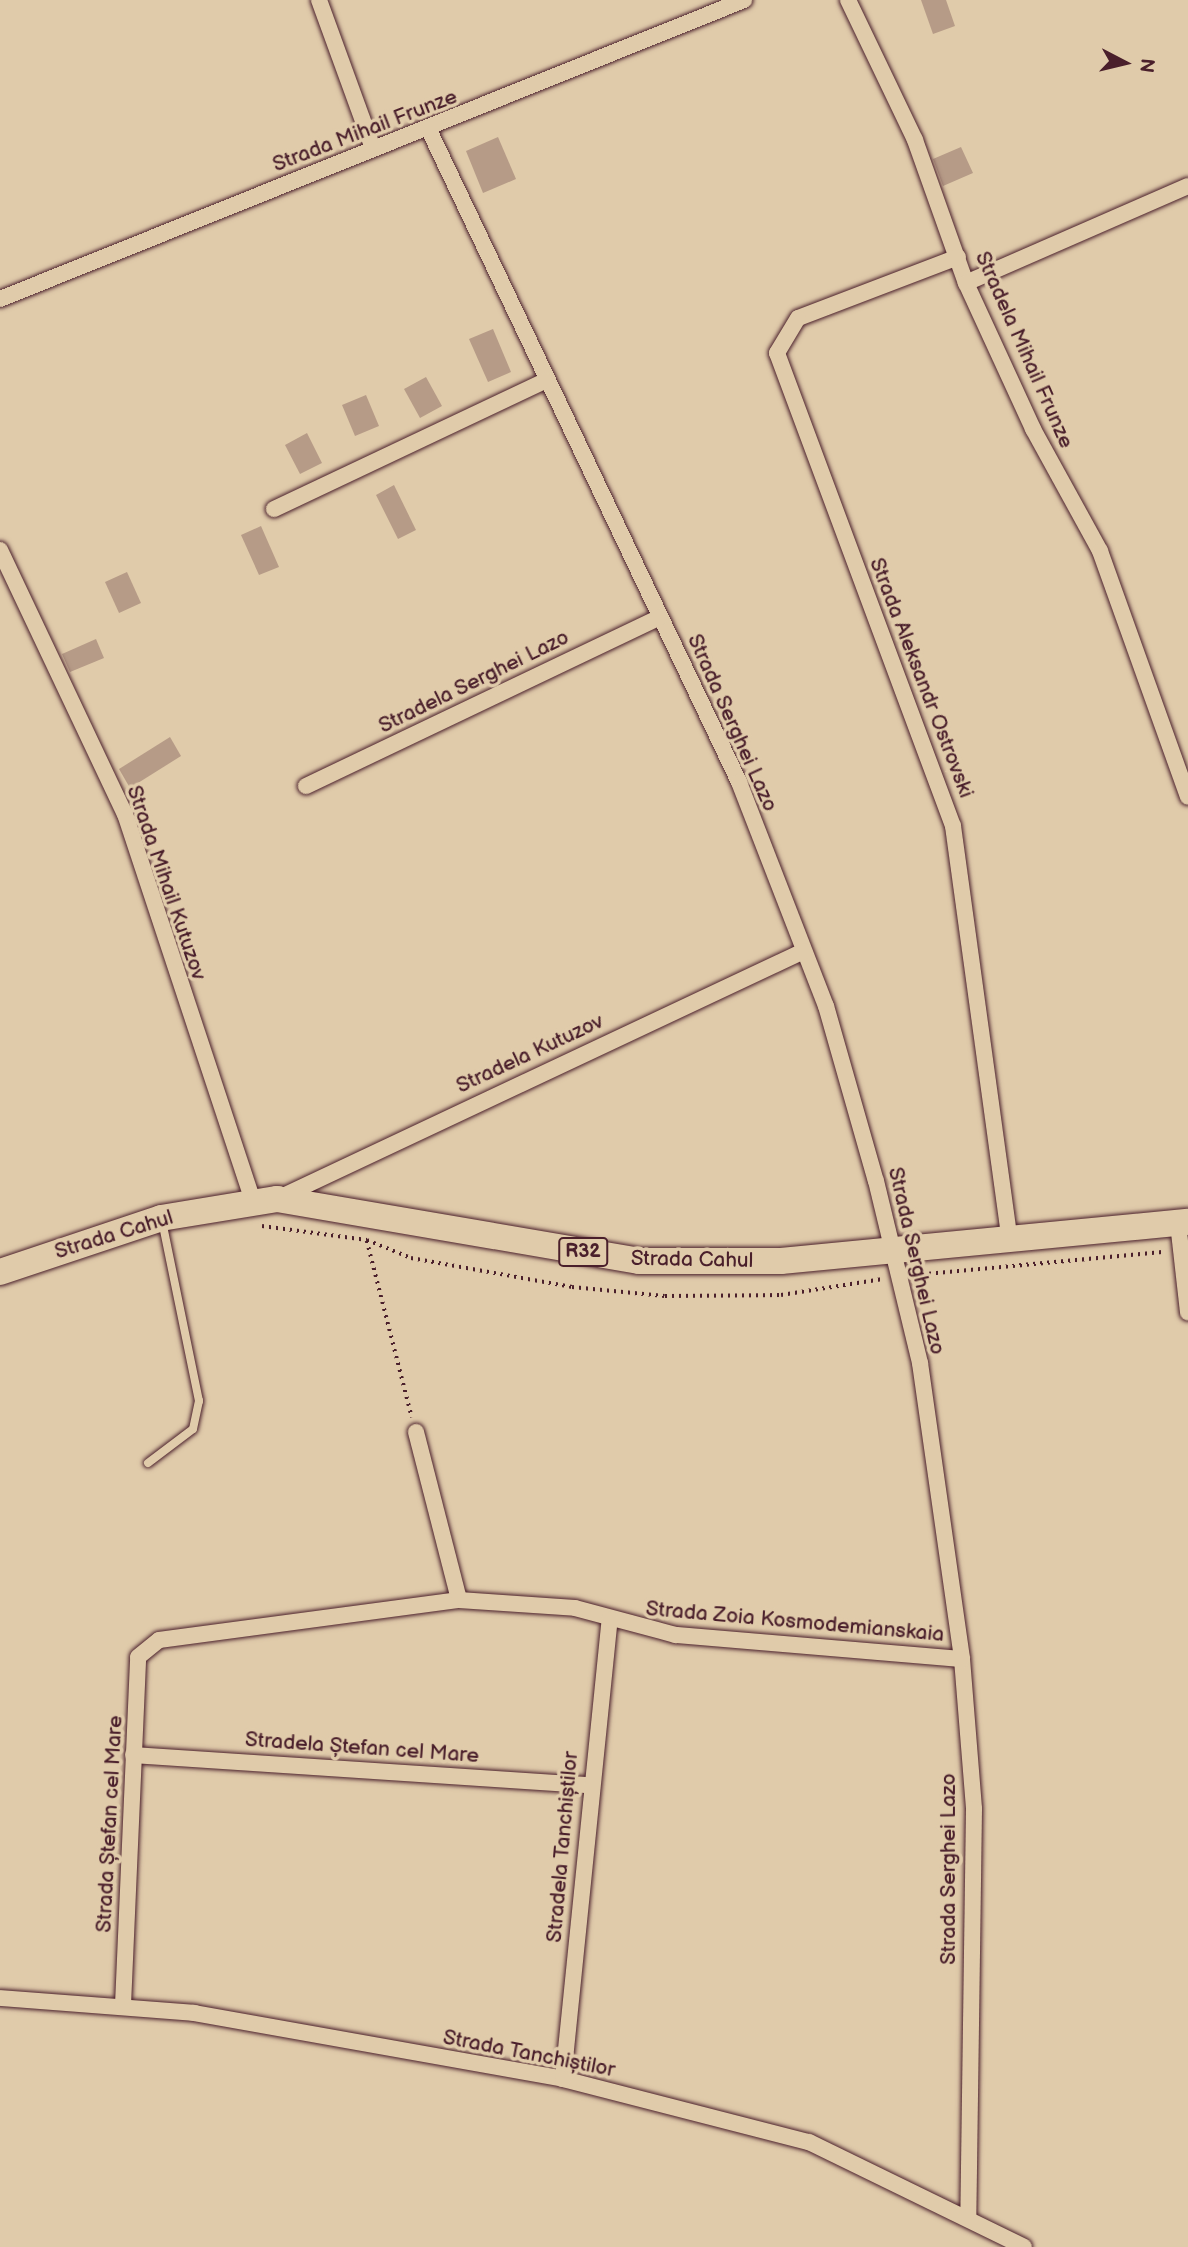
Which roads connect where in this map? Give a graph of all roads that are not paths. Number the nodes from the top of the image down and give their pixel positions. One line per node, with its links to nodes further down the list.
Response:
1 (319, 0): 5 (street)
2 (744, 0): 4 (street, Strada Mihail Frunze)
3 (848, 0): 7 (street, Stradela Mihail Frunze)
4 (429, 130): 5 (street, Strada Mihail Frunze); 10 (street, Strada Serghei Lazo)
5 (373, 148): 9 (street, Strada Mihail Frunze)
6 (1188, 186): 8 (street)
7 (958, 257): 8 (street, Stradela Mihail Frunze); 20 (street, Strada Aleksandr Ostrovski)
8 (966, 283): 15 (street, Stradela Mihail Frunze)
9 (0, 299)
10 (545, 381): 11 (street); 13 (street, Strada Serghei Lazo)
11 (274, 509)
12 (0, 550): 17 (street, Strada Mihail Kutuzov)
13 (660, 617): 14 (street, Stradela Serghei Lazo); 16 (street, Strada Serghei Lazo)
14 (306, 786)
15 (1188, 797)
16 (804, 951): 17 (street, Stradela Kutuzov); 21 (street, Strada Serghei Lazo)
17 (265, 1200): 18 (main road, Strada Cahul / R32); 21 (main road, Strada Cahul / R32)
18 (161, 1218): 22 (main road, Strada Cahul / R32); 25 (lane)
19 (1183, 1222): 20 (main road, Strada Cahul / R32); 23 (street)
20 (1010, 1240): 21 (main road, Strada Cahul / R32)
21 (892, 1251): 29 (street, Strada Serghei Lazo)
22 (0, 1272)
23 (1188, 1312)
24 (416, 1432): 26 (street)
25 (148, 1463)
26 (459, 1600): 27 (street, Strada Zoia Kosmodemianskaia); 28 (street, Strada Zoia Kosmodemianskaia)
27 (610, 1619): 29 (street, Strada Zoia Kosmodemianskaia); 31 (street, Stradela Tanchiștilor)
28 (144, 1647): 30 (street, Strada Ștefan cel Mare)
29 (962, 1659): 35 (street, Strada Serghei Lazo)
30 (133, 1755): 31 (street, Stradela Ștefan cel Mare); 33 (street, Strada Ștefan cel Mare)
31 (589, 1786): 34 (street, Stradela Tanchiștilor)
32 (0, 1998): 33 (street, Strada Tanchiștilor)
33 (123, 2005): 34 (street, Strada Tanchiștilor)
34 (563, 2079): 35 (street, Strada Tanchiștilor)
35 (968, 2215): 36 (street, Strada Tanchiștilor)
36 (1024, 2247)

